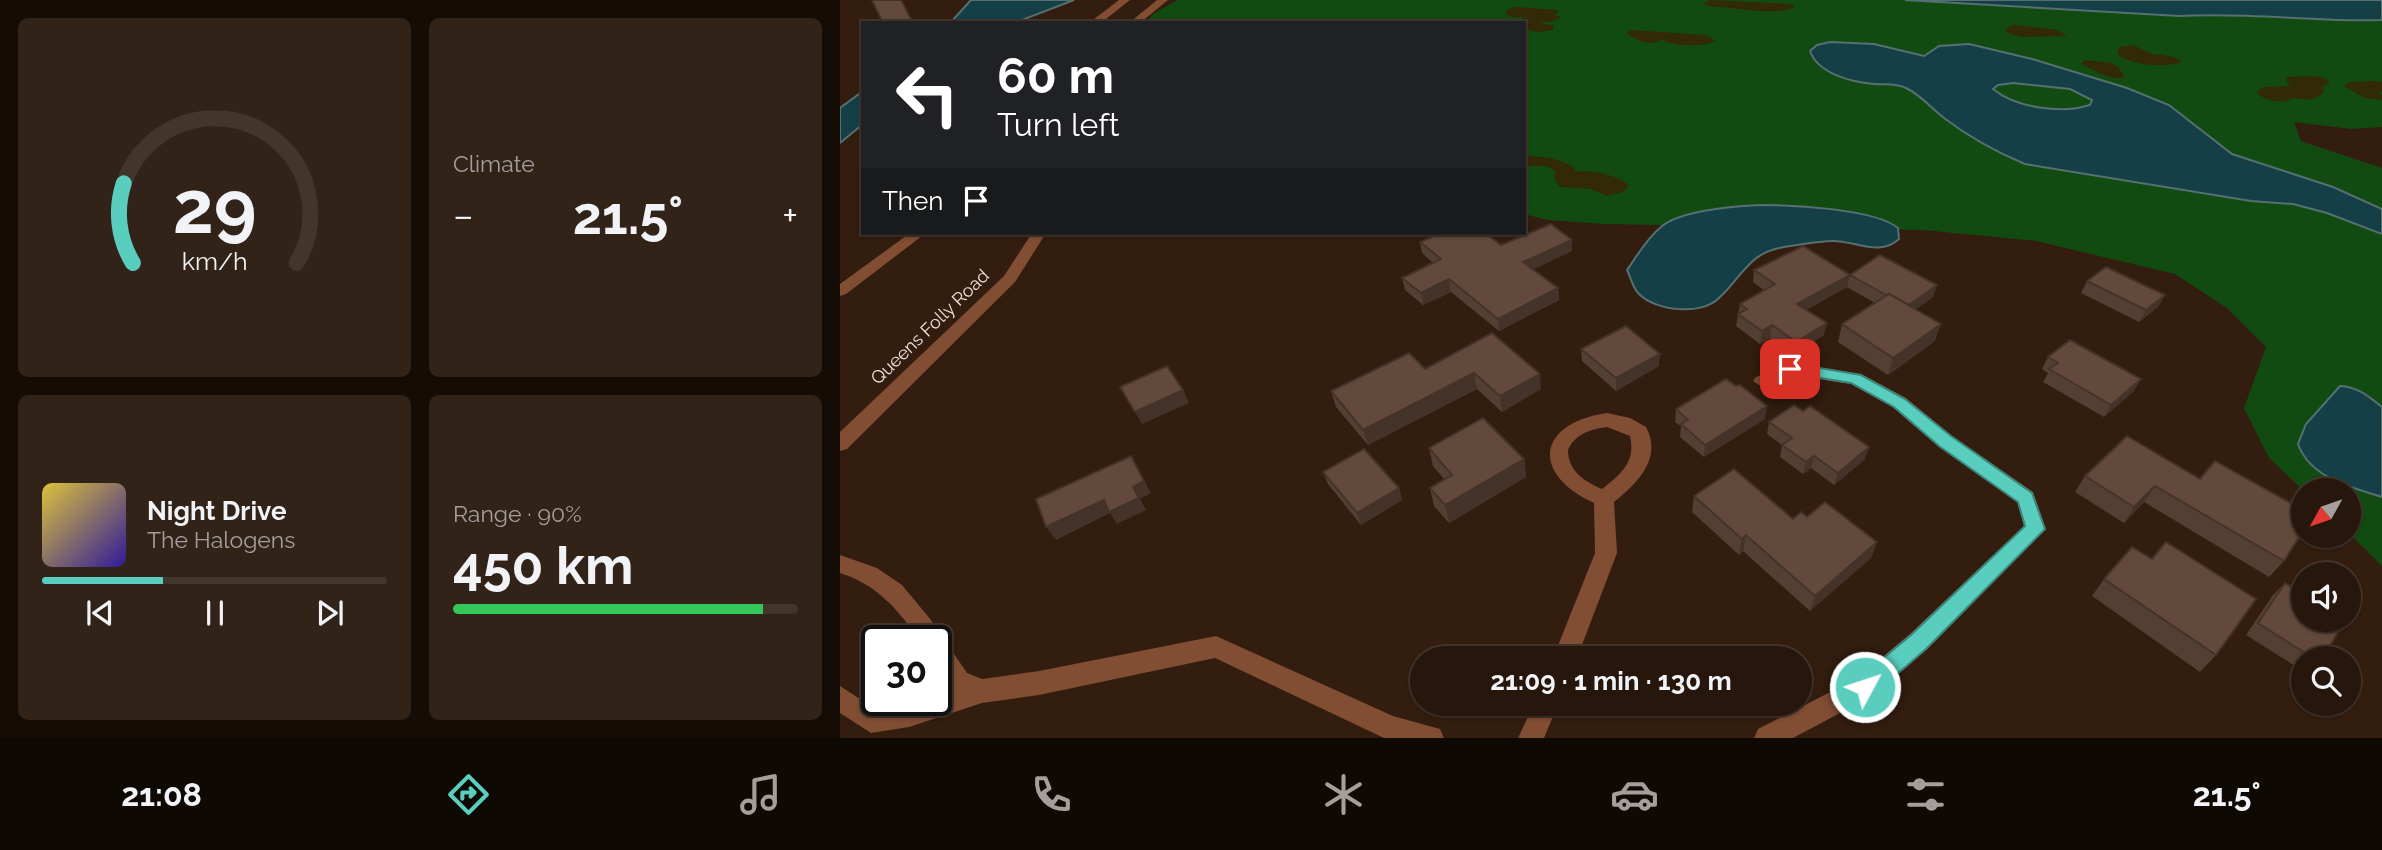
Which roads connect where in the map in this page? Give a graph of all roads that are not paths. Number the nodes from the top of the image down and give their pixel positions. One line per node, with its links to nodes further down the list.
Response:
1 (1125, 0): 3 (street)
2 (1163, 0): 4 (street)
3 (1097, 21)
4 (1137, 21)
5 (916, 235): 7 (street)
6 (1038, 235): 9 (street, Queens Folly Road)
7 (840, 291)
8 (1762, 381): 20 (street)
9 (840, 444)
10 (1604, 499): 10 (street); 13 (street)
11 (840, 564): 12 (street)
12 (920, 625)
13 (1570, 646)
14 (952, 672): 15 (street)
15 (982, 691): 16 (street); 18 (street)
16 (840, 698)
17 (1541, 716): 19 (street)
18 (1431, 738)
19 (1531, 738)
20 (1767, 738)

